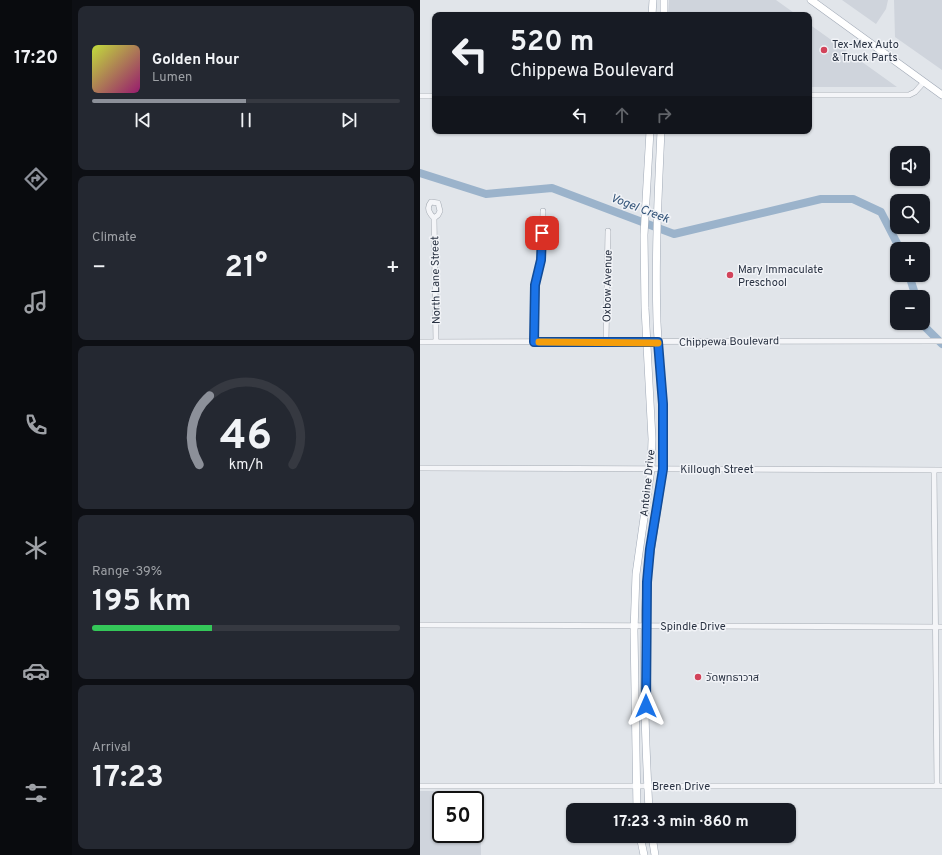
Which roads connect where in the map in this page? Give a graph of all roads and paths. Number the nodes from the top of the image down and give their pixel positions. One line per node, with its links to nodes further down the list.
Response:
1 (811, 0): 6 (main road)
2 (652, 1): 3 (main road); 4 (main road)
3 (664, 1): 5 (main road)
4 (652, 12)
5 (664, 12)
6 (924, 82): 7 (street); 8 (main road)
7 (812, 95)
8 (942, 95)
9 (420, 96): 10 (street)
10 (432, 96)
11 (650, 134): 13 (main road, Antoine Drive)
12 (661, 134): 14 (main road, Antoine Drive)
13 (647, 166): 14 (main road); 18 (main road, Antoine Drive)
14 (659, 167): 19 (main road, Antoine Drive)
15 (543, 211): 25 (street)
16 (434, 218): 24 (street, North Lane Street)
17 (608, 232): 20 (street, Oxbow Avenue)
18 (645, 272): 19 (main road); 21 (main road, Antoine Drive)
19 (657, 272): 26 (main road, Antoine Drive)
20 (606, 341): 21 (street, Chippewa Boulevard); 25 (street, Chippewa Boulevard)
21 (647, 341): 26 (street, Chippewa Boulevard); 28 (main road, Antoine Drive)
22 (942, 341): 26 (street, Chippewa Boulevard)
23 (420, 342): 24 (street, Chippewa Boulevard)
24 (436, 342): 25 (street, Chippewa Boulevard)
25 (534, 342)
26 (658, 342): 29 (main road, Antoine Drive)
27 (420, 468): 28 (street, Killough Street)
28 (651, 469): 29 (street, Killough Street); 32 (main road, Antoine Drive)
29 (663, 469): 30 (street, Killough Street); 33 (main road, Antoine Drive)
30 (934, 470): 31 (street, Killough Street); 37 (street)
31 (942, 470)
32 (639, 547): 33 (main road); 35 (main road, Antoine Drive)
33 (650, 549): 36 (main road, Antoine Drive)
34 (420, 625): 35 (street, Spindle Drive)
35 (634, 626): 36 (street, Spindle Drive); 39 (main road, Antoine Drive)
36 (646, 626): 37 (street, Spindle Drive); 40 (main road, Antoine Drive)
37 (935, 627): 38 (street, Spindle Drive); 44 (street)
38 (942, 627)
39 (635, 706): 40 (main road); 42 (main road, Antoine Drive)
40 (646, 706): 43 (main road, Antoine Drive)
41 (420, 786): 42 (street, Breen Drive)
42 (635, 786): 43 (street, Breen Drive); 45 (main road, Antoine Drive)
43 (648, 786): 44 (street, Breen Drive); 46 (main road, Antoine Drive)
44 (939, 786)
45 (636, 803)
46 (649, 803)
47 (641, 843): 49 (main road)
48 (653, 843): 50 (main road)
49 (644, 855)
50 (655, 855)

